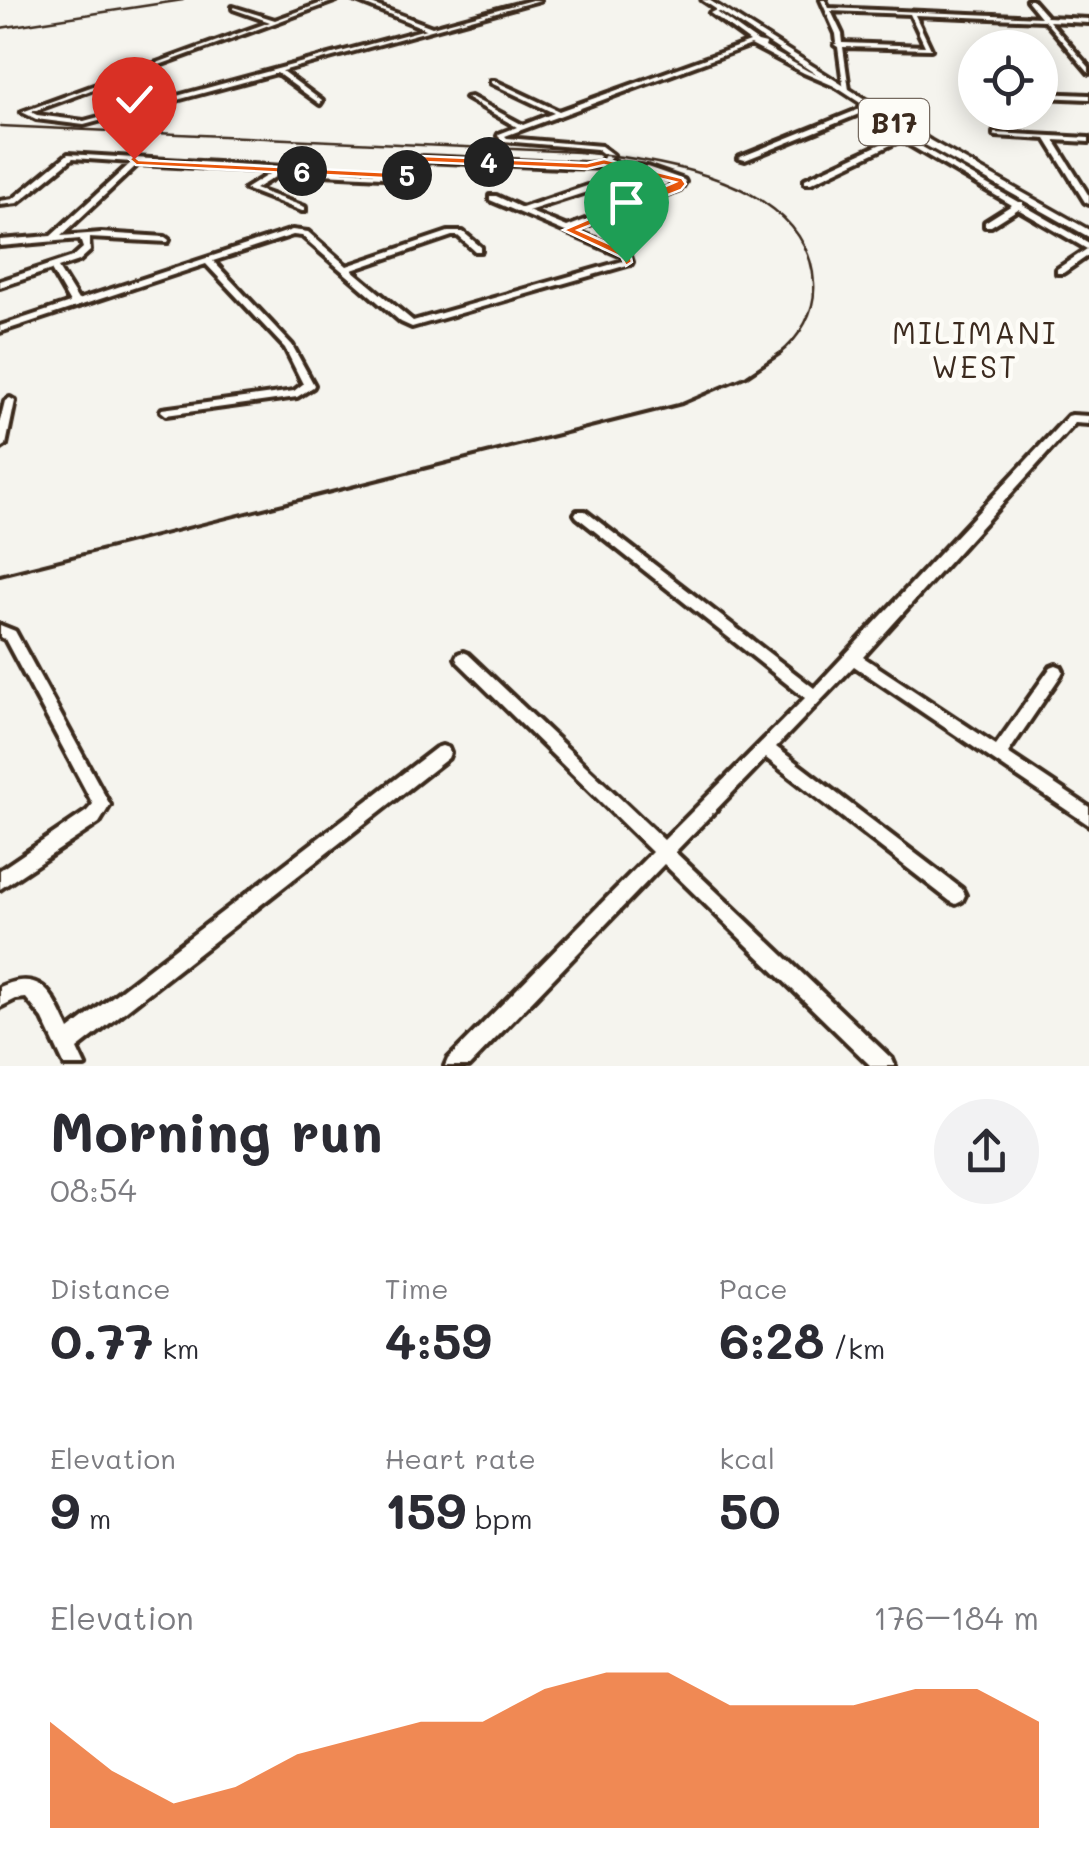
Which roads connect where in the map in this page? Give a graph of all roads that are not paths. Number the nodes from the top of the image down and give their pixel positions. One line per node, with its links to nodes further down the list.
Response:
1 (335, 0): 12 (street)
2 (356, 0): 14 (street)
3 (538, 0): 14 (street)
4 (704, 0): 8 (main road, B17)
5 (823, 0): 9 (street)
6 (1029, 0): 11 (street)
7 (235, 8): 12 (street)
8 (720, 10): 15 (street); 20 (main road, B17)
9 (826, 10): 10 (street); 16 (street)
10 (912, 13): 11 (street); 16 (street)
11 (1042, 19): 13 (street); 18 (street)
12 (273, 20): 17 (street)
13 (1089, 21)
14 (432, 29): 17 (street)
15 (757, 43): 20 (street); 26 (street)
16 (838, 45): 20 (street)
17 (277, 70): 24 (street)
18 (1089, 72)
19 (493, 82): 26 (street)
20 (842, 88): 25 (main road, B17)
21 (1058, 96): 23 (street)
22 (469, 98): 28 (street)
23 (1089, 98)
24 (320, 102)
25 (866, 108): 27 (main road, B17); 33 (street)
26 (560, 114): 28 (street)
27 (894, 126): 30 (street); 40 (main road, B17)
28 (522, 127): 35 (street)
29 (996, 134): 31 (street)
30 (900, 137): 37 (street); 43 (street)
31 (1048, 138): 32 (street); 41 (street)
32 (1089, 140)
33 (742, 158)
34 (136, 162): 36 (street); 42 (street); 49 (street)
35 (604, 162): 36 (street); 47 (street)
36 (282, 170): 44 (street)
37 (808, 182)
38 (590, 188): 45 (street)
39 (494, 198): 45 (street)
40 (1027, 200): 43 (street); 48 (main road, B17)
41 (1089, 202)
42 (0, 203)
43 (1017, 205): 46 (street); 54 (street)
44 (302, 209)
45 (522, 211): 47 (street)
46 (988, 224)
47 (568, 230): 57 (street)
48 (1089, 234)
49 (56, 237): 50 (street); 52 (street)
50 (84, 237): 51 (street); 56 (street)
51 (165, 240)
52 (0, 243)
53 (478, 249): 57 (street)
54 (1089, 249): 58 (street)
55 (208, 261): 57 (street); 60 (street); 63 (street)
56 (53, 267): 59 (street); 60 (street)
57 (348, 269)
58 (1060, 271)
59 (0, 284)
60 (76, 304): 61 (street)
61 (0, 329)
62 (10, 401): 65 (street)
63 (166, 411)
64 (1089, 420): 69 (street)
65 (0, 445)
66 (581, 514): 71 (street)
67 (0, 631): 77 (street)
68 (463, 658): 76 (street)
69 (853, 658): 71 (street); 74 (street)
70 (1056, 671): 74 (street)
71 (814, 697): 72 (street)
72 (765, 748): 76 (street); 78 (street)
73 (442, 753): 80 (street)
74 (998, 755): 75 (street)
75 (1089, 816)
76 (664, 854): 82 (street); 83 (street)
77 (0, 880)
78 (956, 894)
79 (0, 997): 80 (street)
80 (65, 1046): 81 (street)
81 (75, 1066)
82 (455, 1066)
83 (885, 1066)

